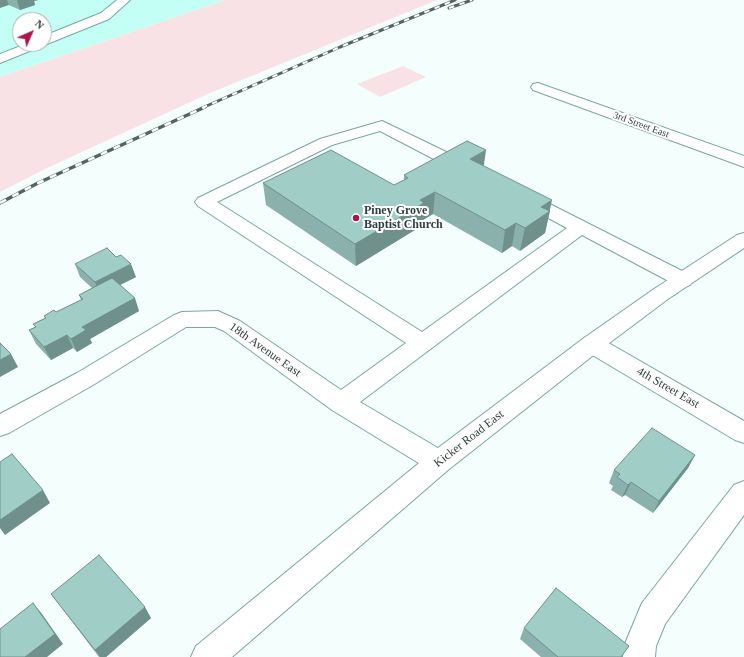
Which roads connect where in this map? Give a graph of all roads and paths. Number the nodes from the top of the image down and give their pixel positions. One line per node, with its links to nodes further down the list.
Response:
1 (124, 0): 2 (street)
2 (52, 39)
3 (19, 52): 4 (street)
4 (0, 60)
5 (538, 87): 6 (street, 3rd Street East)
6 (744, 162)
7 (459, 165): 12 (street)
8 (505, 188): 9 (street)
9 (581, 227): 11 (street); 12 (street)
10 (744, 239): 11 (street, Kicker Road East)
11 (683, 280): 13 (street, Kicker Road East)
12 (422, 343): 14 (street)
13 (592, 344): 16 (street, 4th Street East); 17 (street, Kicker Road East)
14 (341, 403): 15 (street, 18th Avenue East); 17 (street, 18th Avenue East)
15 (0, 426)
16 (744, 433)
17 (439, 462): 19 (street, Kicker Road East)
18 (744, 493): 20 (street)
19 (207, 657)
20 (639, 657)

